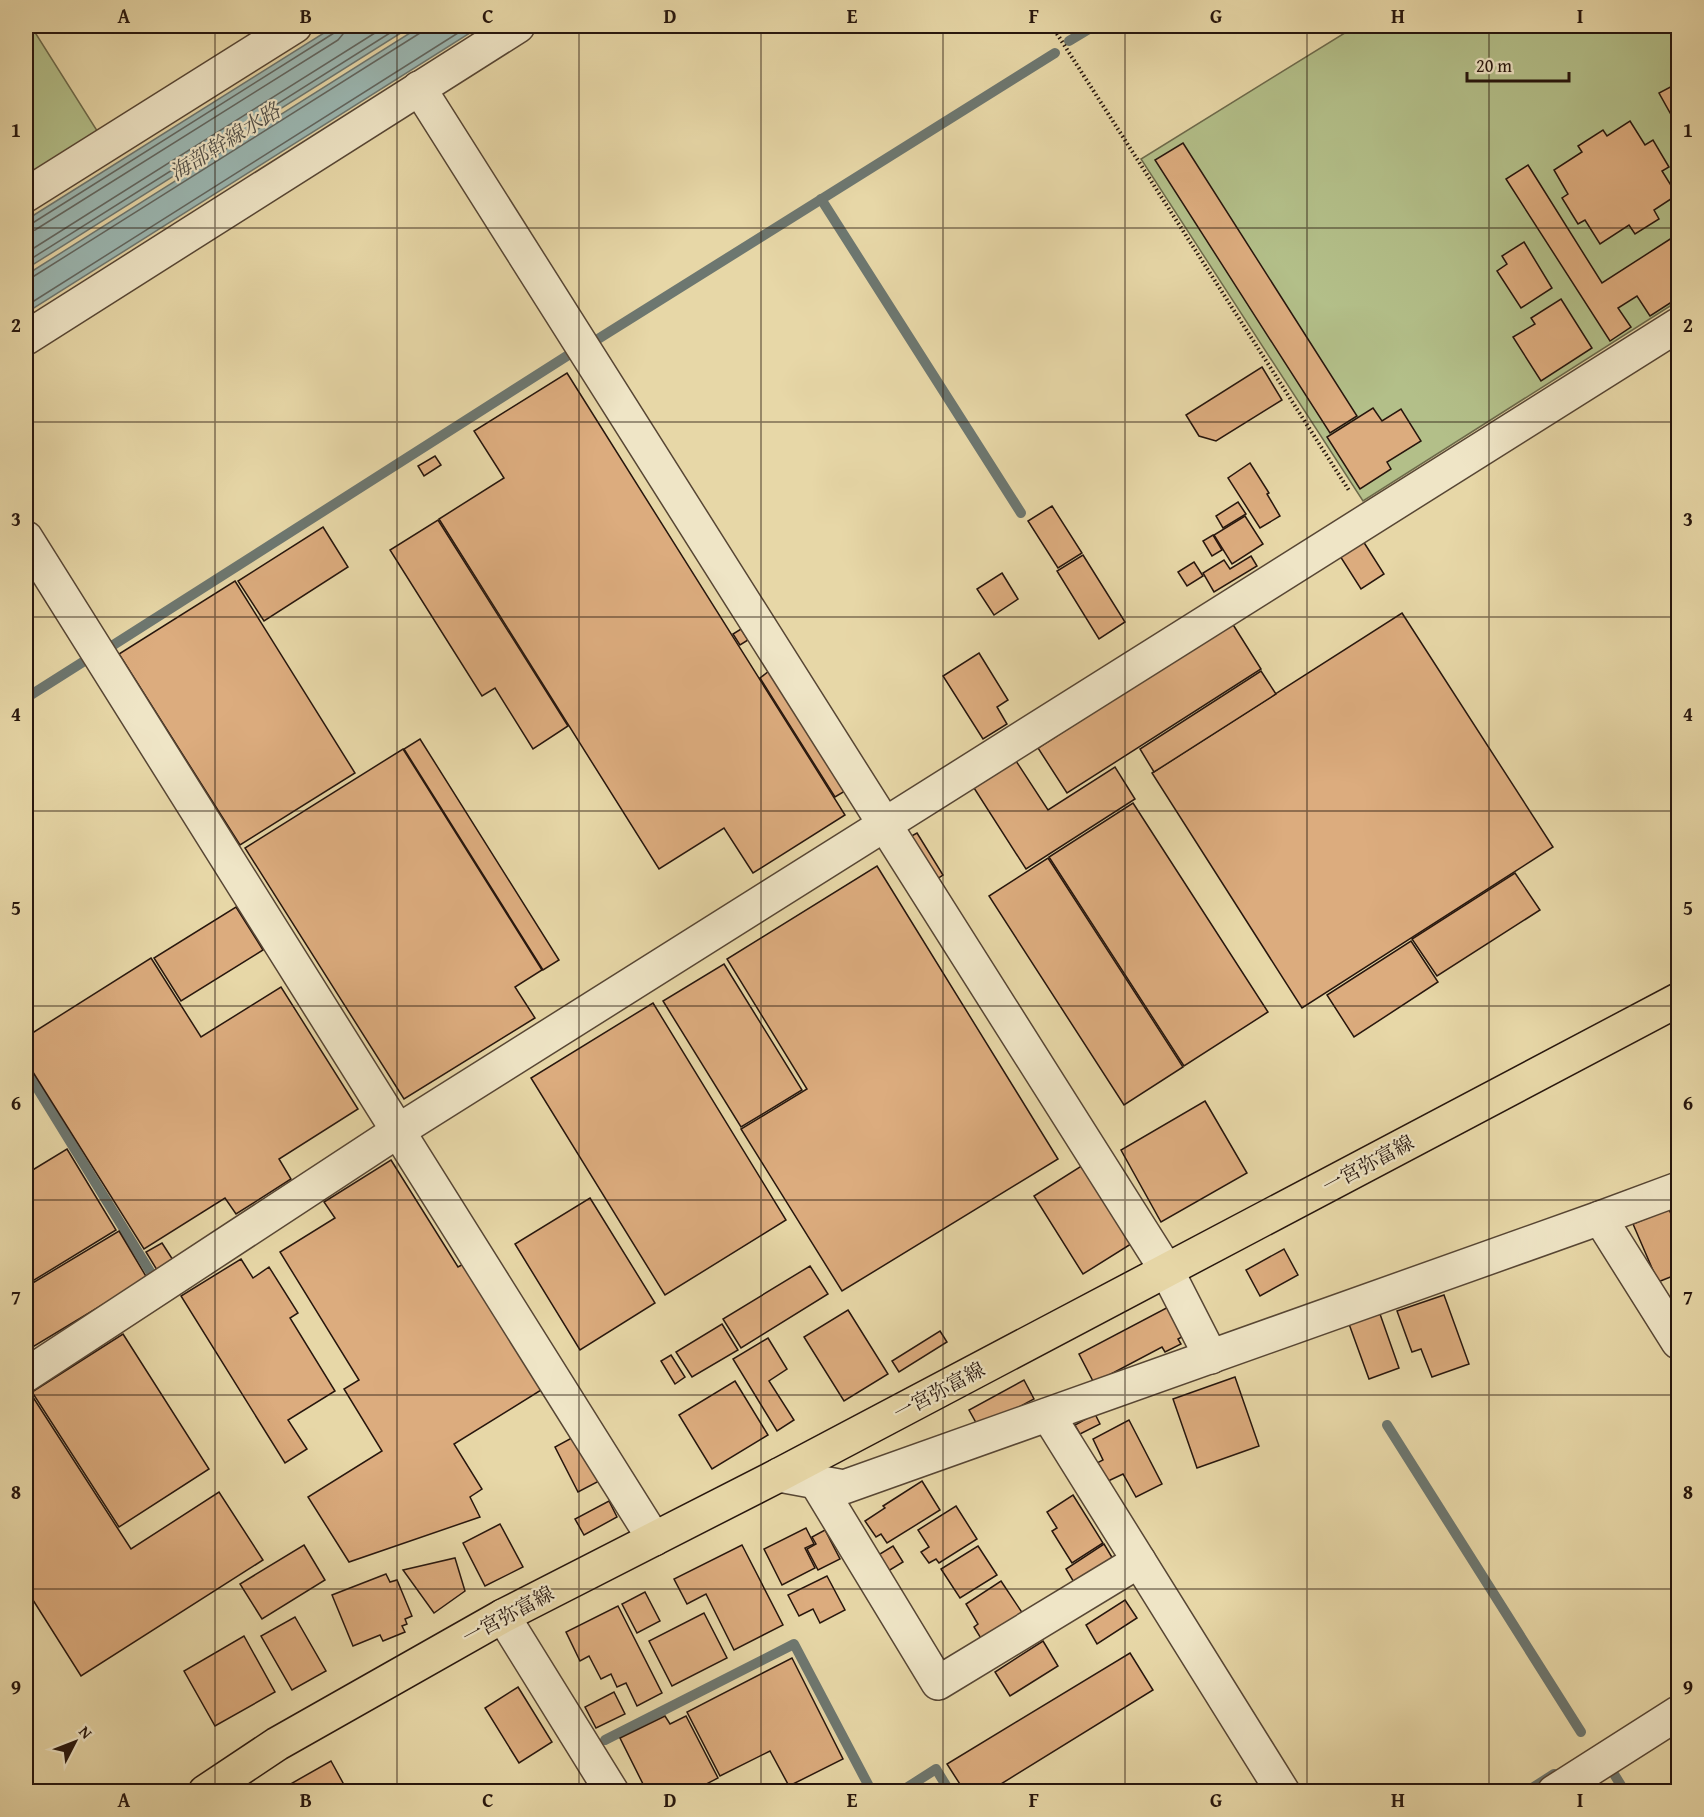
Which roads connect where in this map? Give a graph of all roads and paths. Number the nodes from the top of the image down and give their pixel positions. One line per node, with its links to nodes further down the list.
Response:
1 (295, 26): 5 (street)
2 (518, 26): 4 (street)
3 (1052, 26): 8 (path)
4 (419, 88): 7 (street); 10 (street)
5 (26, 195)
6 (1678, 325): 8 (street)
7 (26, 338)
8 (1368, 520): 10 (street)
9 (26, 538): 12 (street)
10 (885, 824): 12 (street); 15 (street)
11 (1678, 1000): 15 (main road, 一宮弥富線)
12 (398, 1131): 18 (street); 22 (street)
13 (1678, 1189): 14 (street)
14 (1600, 1218): 16 (street); 17 (street)
15 (1167, 1270): 17 (street); 20 (main road, 一宮弥富線)
16 (1678, 1342)
17 (1211, 1357): 19 (street)
18 (26, 1375)
19 (1048, 1415): 21 (street); 23 (street)
20 (779, 1475): 21 (street); 22 (main road, 一宮弥富線)
21 (816, 1482): 23 (street)
22 (654, 1539): 24 (main road, 一宮弥富線)
23 (1139, 1561): 28 (street)
24 (503, 1616): 26 (main road, 一宮弥富線); 27 (street)
25 (1678, 1713): 29 (street)
26 (205, 1791)
27 (612, 1791)
28 (1283, 1791)
29 (1554, 1791)

